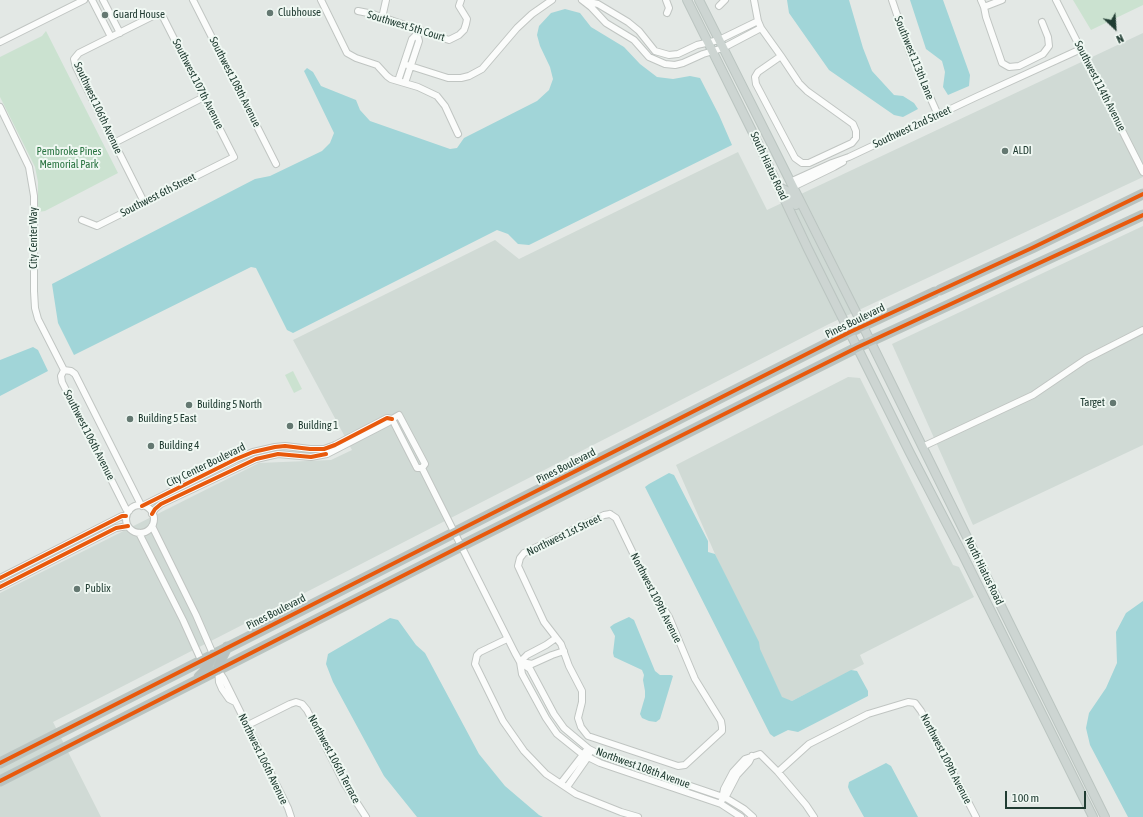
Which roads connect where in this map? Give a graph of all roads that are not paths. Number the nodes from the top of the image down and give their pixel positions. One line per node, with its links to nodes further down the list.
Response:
1 (84, 0): 32 (street)
2 (92, 0): 25 (street)
3 (103, 0): 23 (street)
4 (193, 0): 47 (street, Southwest 108th Avenue)
5 (321, 0): 39 (street)
6 (386, 0): 24 (street)
7 (461, 0): 29 (street, Southwest 5th Court)
8 (666, 0): 22 (street)
9 (687, 0): 33 (main road, South Hiatus Road)
10 (699, 0): 34 (main road, South Hiatus Road)
11 (725, 0): 19 (street)
12 (754, 0): 26 (street)
13 (892, 0): 42 (street, Southwest 113th Lane)
14 (981, 0): 20 (street)
15 (1002, 0): 20 (street)
16 (1056, 0): 35 (street, Southwest 114th Avenue)
17 (550, 1): 38 (street)
18 (584, 1): 33 (street); 36 (street)
19 (719, 6)
20 (984, 7): 27 (street)
21 (358, 11): 24 (street, Southwest 5th Court)
22 (668, 13)
23 (112, 17): 25 (street); 30 (street)
24 (382, 18): 29 (street, Southwest 5th Court)
25 (103, 21): 31 (street)
26 (758, 21): 28 (street); 34 (street)
27 (1042, 22)
28 (761, 28): 34 (street); 37 (street)
29 (418, 32): 38 (street)
30 (120, 33): 31 (street); 40 (street, Southwest 107th Avenue)
31 (111, 37): 45 (street, Southwest 106th Avenue)
32 (0, 42)
33 (708, 43): 34 (street); 36 (main road, South Hiatus Road)
34 (721, 44): 36 (street); 49 (main road, South Hiatus Road)
35 (1081, 49): 42 (street, Southwest 2nd Street); 48 (street, Southwest 114th Avenue)
36 (712, 52): 44 (main road, South Hiatus Road)
37 (781, 56): 37 (street)
38 (407, 65): 39 (street)
39 (402, 82): 43 (street)
40 (204, 97): 45 (street); 46 (street, Southwest 107th Avenue)
41 (0, 107): 61 (street, City Center Way)
42 (938, 115): 49 (street, Southwest 2nd Street)
43 (458, 134)
44 (755, 137): 49 (main road); 50 (main road, South Hiatus Road)
45 (114, 143): 52 (street, Southwest 106th Avenue)
46 (234, 156): 52 (street, Southwest 6th Street)
47 (276, 164)
48 (1143, 172)
49 (792, 185): 55 (main road, South Hiatus Road)
50 (779, 187): 55 (main road); 58 (main road, South Hiatus Road)
51 (1143, 194): 56 (highway, Pines Boulevard)
52 (144, 202): 54 (street, Southwest 6th Street)
53 (1143, 215): 59 (highway)
54 (82, 220)
55 (814, 229): 56 (main road, South Hiatus Road)
56 (863, 326): 58 (highway, Pines Boulevard); 59 (main road, North Hiatus Road)
57 (1143, 330): 64 (street)
58 (850, 332): 60 (main road, North Hiatus Road); 72 (highway, Pines Boulevard)
59 (871, 341): 60 (highway); 64 (main road, North Hiatus Road)
60 (858, 347): 74 (highway); 87 (main road, North Hiatus Road)
61 (64, 370): 66 (street, Southwest 106th Avenue); 67 (street, Southwest 106th Avenue)
62 (399, 415): 63 (street, City Center Boulevard); 65 (street, Northwest 108th Avenue)
63 (392, 419): 65 (street, Northwest 108th Avenue); 66 (street, City Center Boulevard); 68 (street, City Center Boulevard)
64 (922, 447): 96 (main road, North Hiatus Road)
65 (422, 468): 72 (street, Northwest 108th Avenue)
66 (141, 506): 67 (street); 68 (street)
67 (128, 513): 70 (street); 75 (street)
68 (152, 514): 71 (street)
69 (610, 514): 77 (street, Northwest 1st Street); 80 (street, Northwest 109th Avenue)
70 (128, 526): 73 (street); 76 (street)
71 (152, 526): 73 (street); 81 (street)
72 (455, 532): 74 (street, Northwest 108th Avenue); 79 (highway, Pines Boulevard)
73 (139, 533): 82 (street)
74 (462, 546): 78 (street, Northwest 108th Avenue); 84 (highway)
75 (0, 578): 76 (street)
76 (2, 586)
77 (556, 638): 80 (street); 83 (street)
78 (507, 639): 83 (street, Northwest 108th Avenue); 94 (street)
79 (227, 647): 81 (highway, Pines Boulevard); 84 (highway)
80 (564, 651): 83 (street)
81 (213, 654): 82 (highway, Pines Boulevard); 85 (highway)
82 (201, 660): 91 (highway, Pines Boulevard)
83 (520, 662): 88 (street, Northwest 108th Avenue); 89 (street, Northwest 108th Avenue)
84 (218, 670): 85 (highway); 86 (street, Northwest 106th Avenue)
85 (195, 681): 93 (highway)
86 (246, 726): 100 (street, Northwest 106th Avenue); 101 (street, Northwest 106th Terrace)
87 (1056, 743): 96 (main road); 107 (main road, North Hiatus Road)
88 (589, 749): 89 (street); 90 (street); 97 (street, Northwest 108th Avenue)
89 (582, 754): 90 (street, Northwest 108th Avenue); 94 (street)
90 (588, 757): 95 (street); 98 (street, Northwest 108th Avenue)
91 (0, 763)
92 (778, 772): 97 (street); 105 (street); 106 (street, Northwest 109th Avenue)
93 (0, 781)
94 (561, 783): 95 (street)
95 (567, 787): 99 (street)
96 (1094, 795): 108 (main road, North Hiatus Road)
97 (724, 797): 98 (street); 104 (street, Northwest 108th Avenue)
98 (721, 804): 103 (street, Northwest 108th Avenue)
99 (620, 814): 102 (street)
100 (291, 817)
101 (366, 817)
102 (638, 817)
103 (741, 817)
104 (753, 817)
105 (814, 817)
106 (976, 817)
107 (1094, 817)
108 (1105, 817)

